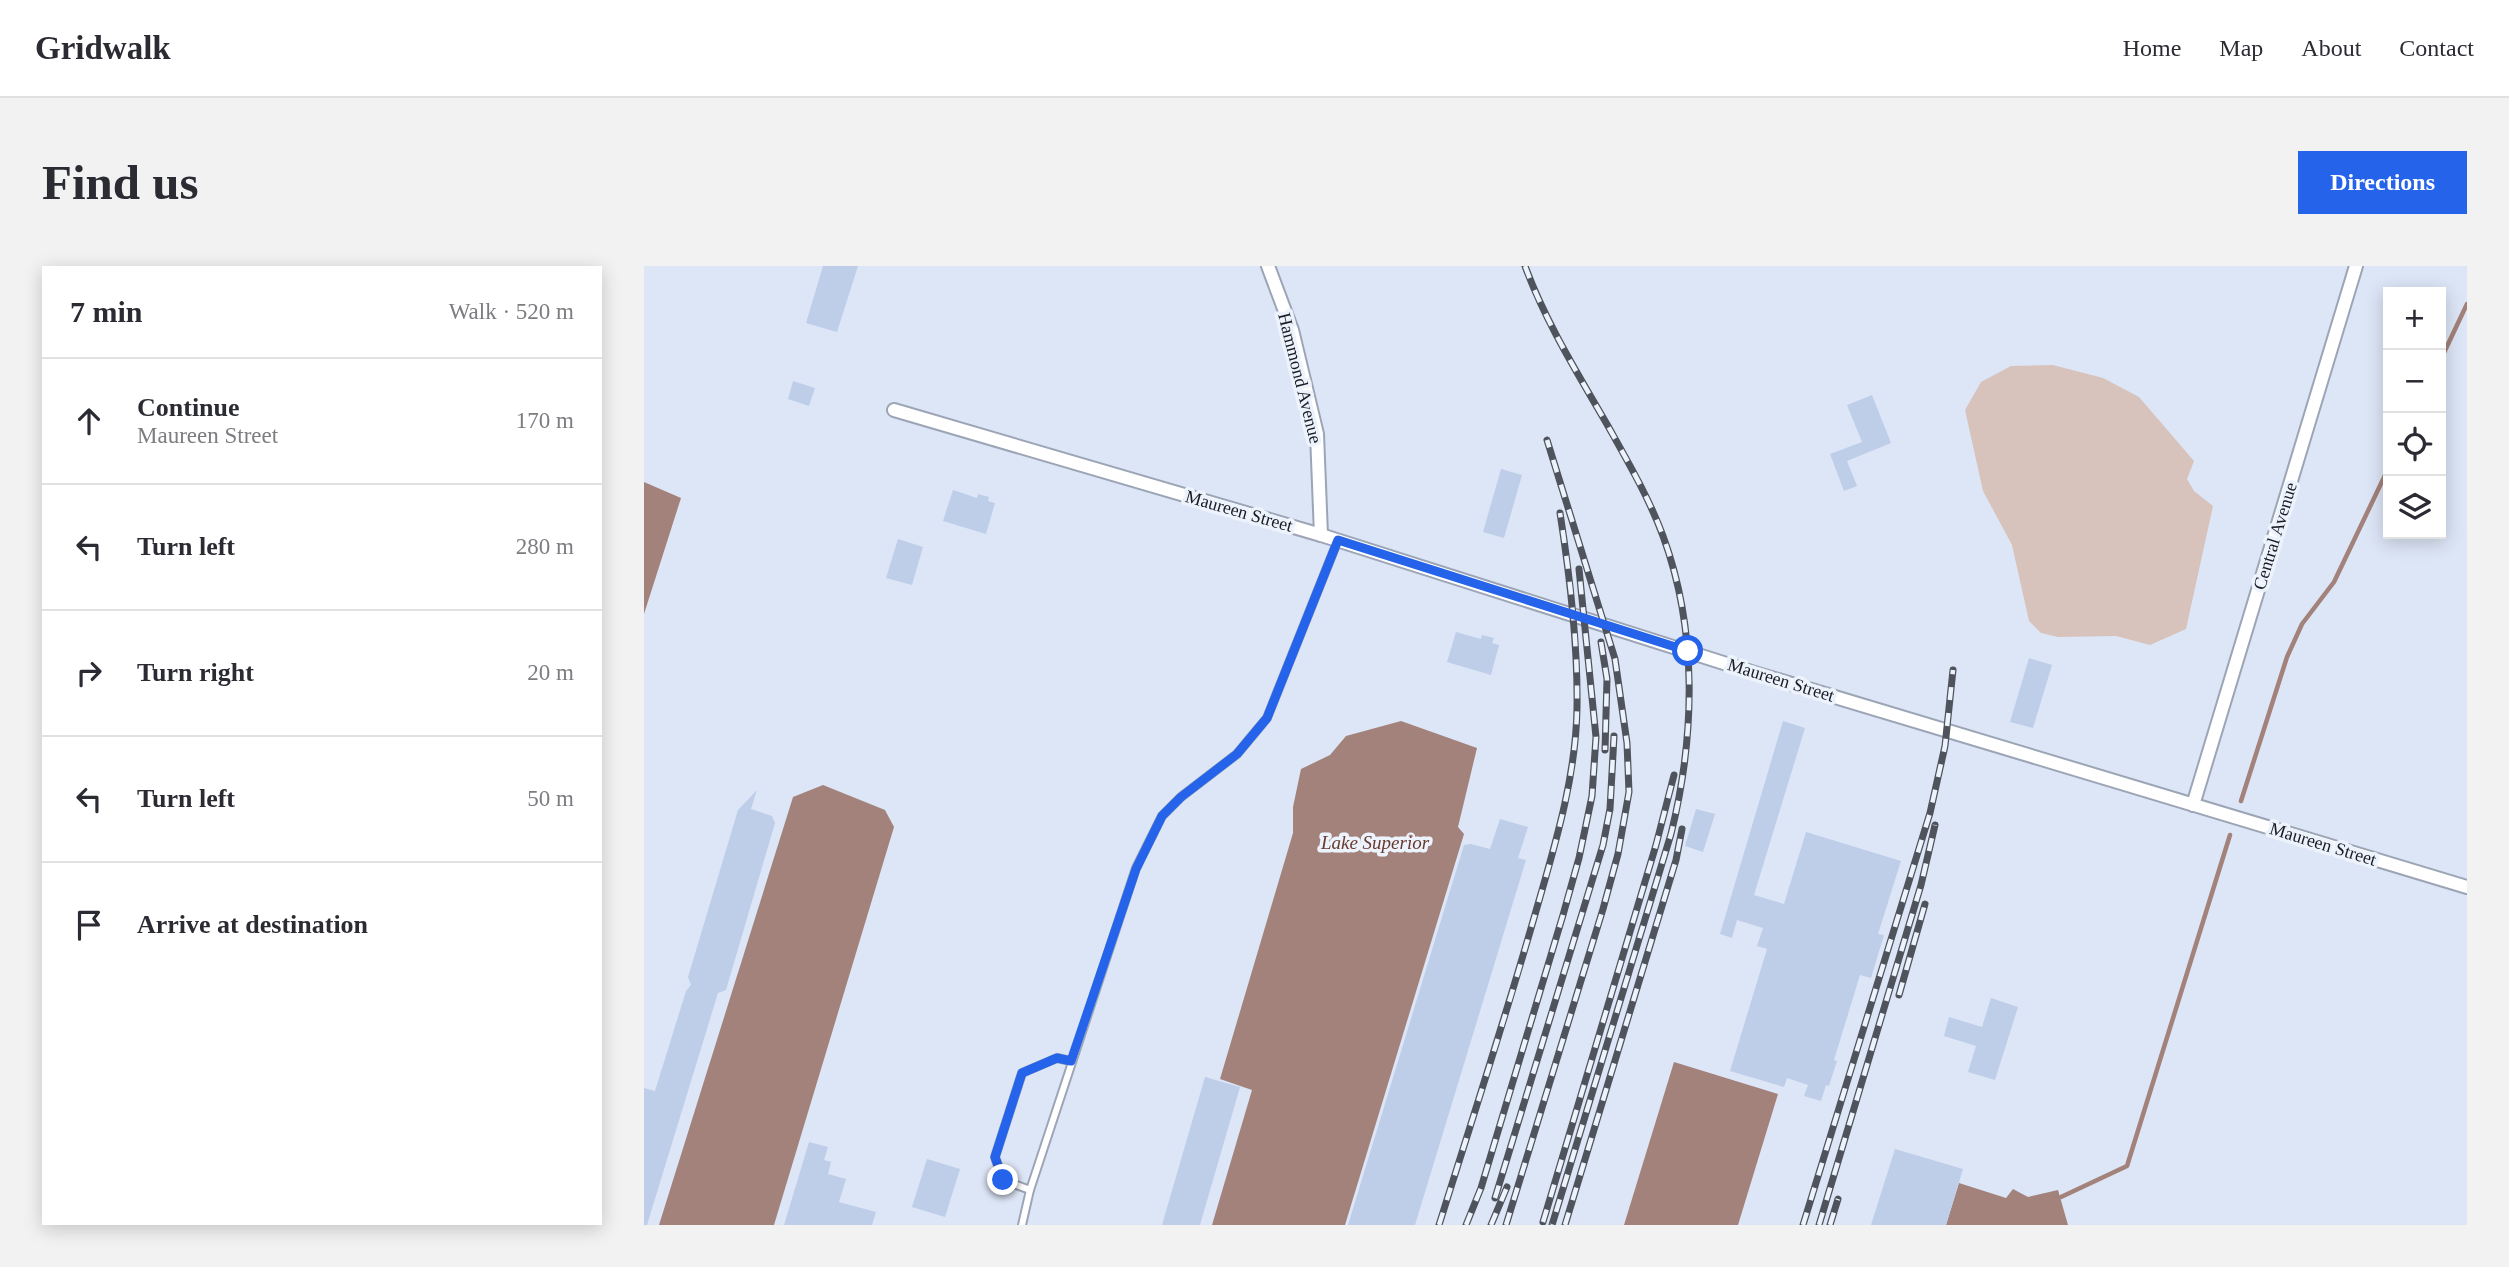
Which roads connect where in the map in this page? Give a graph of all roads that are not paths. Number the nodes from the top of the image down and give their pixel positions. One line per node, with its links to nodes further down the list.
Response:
1 (1268, 266): 4 (street, Hammond Avenue)
2 (2356, 266): 6 (street, Central Avenue)
3 (894, 410): 4 (street, Maureen Street)
4 (1321, 535): 5 (street, Maureen Street)
5 (1338, 540): 6 (street, Maureen Street); 8 (lane)
6 (2193, 805): 7 (street, Maureen Street)
7 (2467, 887)
8 (1071, 1061): 9 (lane); 9 (lane)
9 (1030, 1190): 10 (lane)
10 (1022, 1225)

